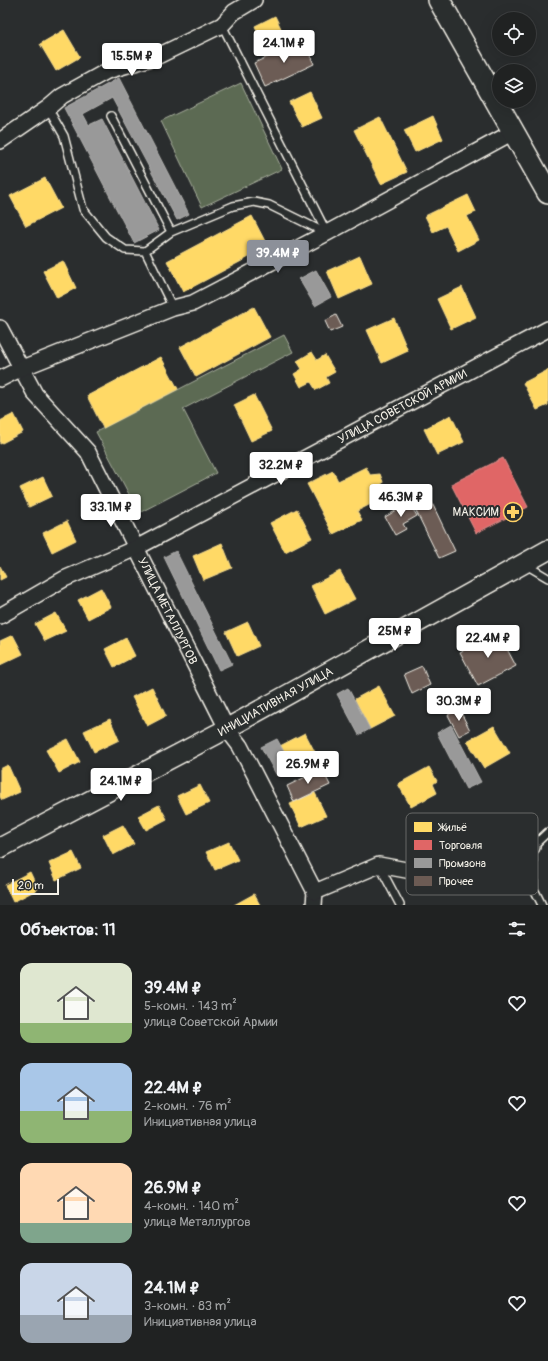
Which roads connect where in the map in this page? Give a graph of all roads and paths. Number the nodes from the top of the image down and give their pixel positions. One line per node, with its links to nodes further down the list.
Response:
1 (254, 0): 3 (street)
2 (439, 0): 6 (main road)
3 (222, 25): 4 (street); 10 (lane)
4 (48, 108): 7 (street); 11 (lane)
5 (111, 116): 9 (lane)
6 (513, 132): 8 (main road); 10 (street)
7 (0, 142)
8 (548, 193)
9 (171, 232): 10 (lane); 11 (lane)
10 (327, 233): 12 (street)
11 (145, 251): 12 (lane)
12 (173, 308): 15 (street)
13 (0, 328): 15 (street, УЛИЦА МЕТАЛЛУРГОВ)
14 (548, 329): 17 (street, УЛИЦА СОВЕТСКОЙ АРМИИ)
15 (22, 368): 16 (street); 17 (street, УЛИЦА МЕТАЛЛУРГОВ)
16 (0, 379)
17 (136, 548): 21 (street, УЛИЦА СОВЕТСКОЙ АРМИИ); 22 (street, УЛИЦА МЕТАЛЛУРГОВ)
18 (548, 550): 19 (street, ИНИЦИАТИВНАЯ УЛИЦА)
19 (524, 564): 20 (lane); 22 (street, ИНИЦИАТИВНАЯ УЛИЦА)
20 (548, 578)
21 (0, 616)
22 (227, 728): 25 (street, ИНИЦИАТИВНАЯ УЛИЦА); 29 (street, УЛИЦА МЕТАЛЛУРГОВ)
23 (548, 832): 24 (lane)
24 (538, 841)
25 (0, 848)
26 (379, 865): 27 (street); 29 (street); 30 (lane)
27 (406, 870)
28 (537, 895): 31 (lane)
29 (314, 899)
30 (400, 905)
31 (542, 905)

